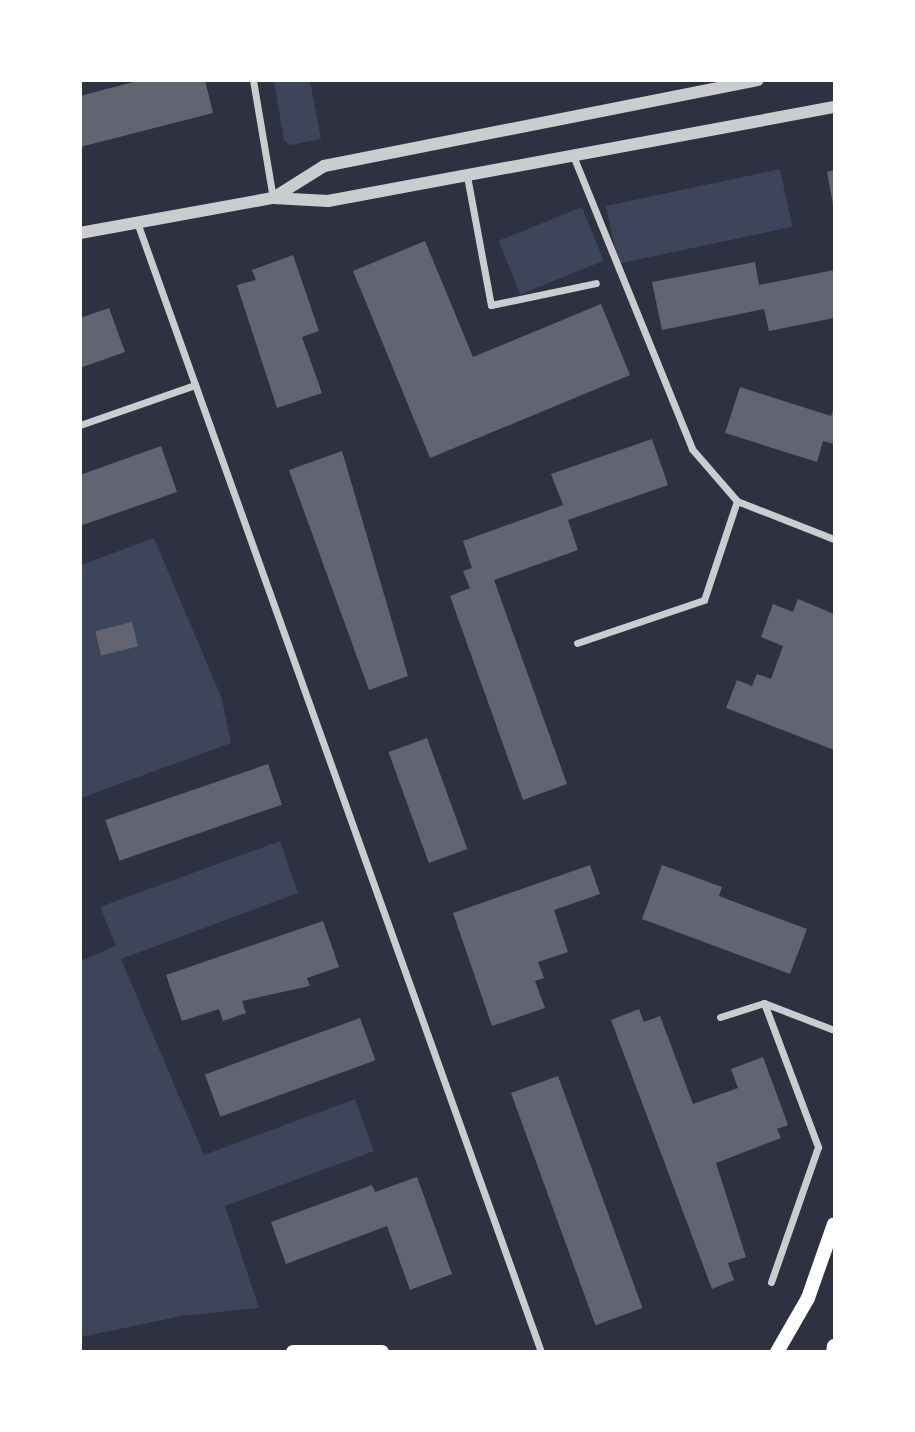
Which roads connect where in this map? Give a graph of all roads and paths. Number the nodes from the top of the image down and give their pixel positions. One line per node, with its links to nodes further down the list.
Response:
1 (253, 80): 6 (street)
2 (758, 80): 6 (street)
3 (835, 107): 4 (street)
4 (574, 158): 5 (street); 12 (street)
5 (467, 176): 6 (street); 9 (street)
6 (273, 198): 7 (street)
7 (138, 225): 8 (street); 10 (street)
8 (80, 233)
9 (596, 283)
10 (195, 384): 11 (street); 23 (street)
11 (80, 425)
12 (737, 501): 13 (street); 14 (street)
13 (835, 538)
14 (577, 643)
15 (764, 1003): 16 (street); 17 (street); 19 (street)
16 (720, 1017)
17 (835, 1030)
18 (835, 1224): 24 (main road)
19 (771, 1282)
20 (835, 1346): 25 (main road)
21 (293, 1352): 22 (main road)
22 (382, 1352)
23 (541, 1352)
24 (777, 1352)
25 (833, 1352)

